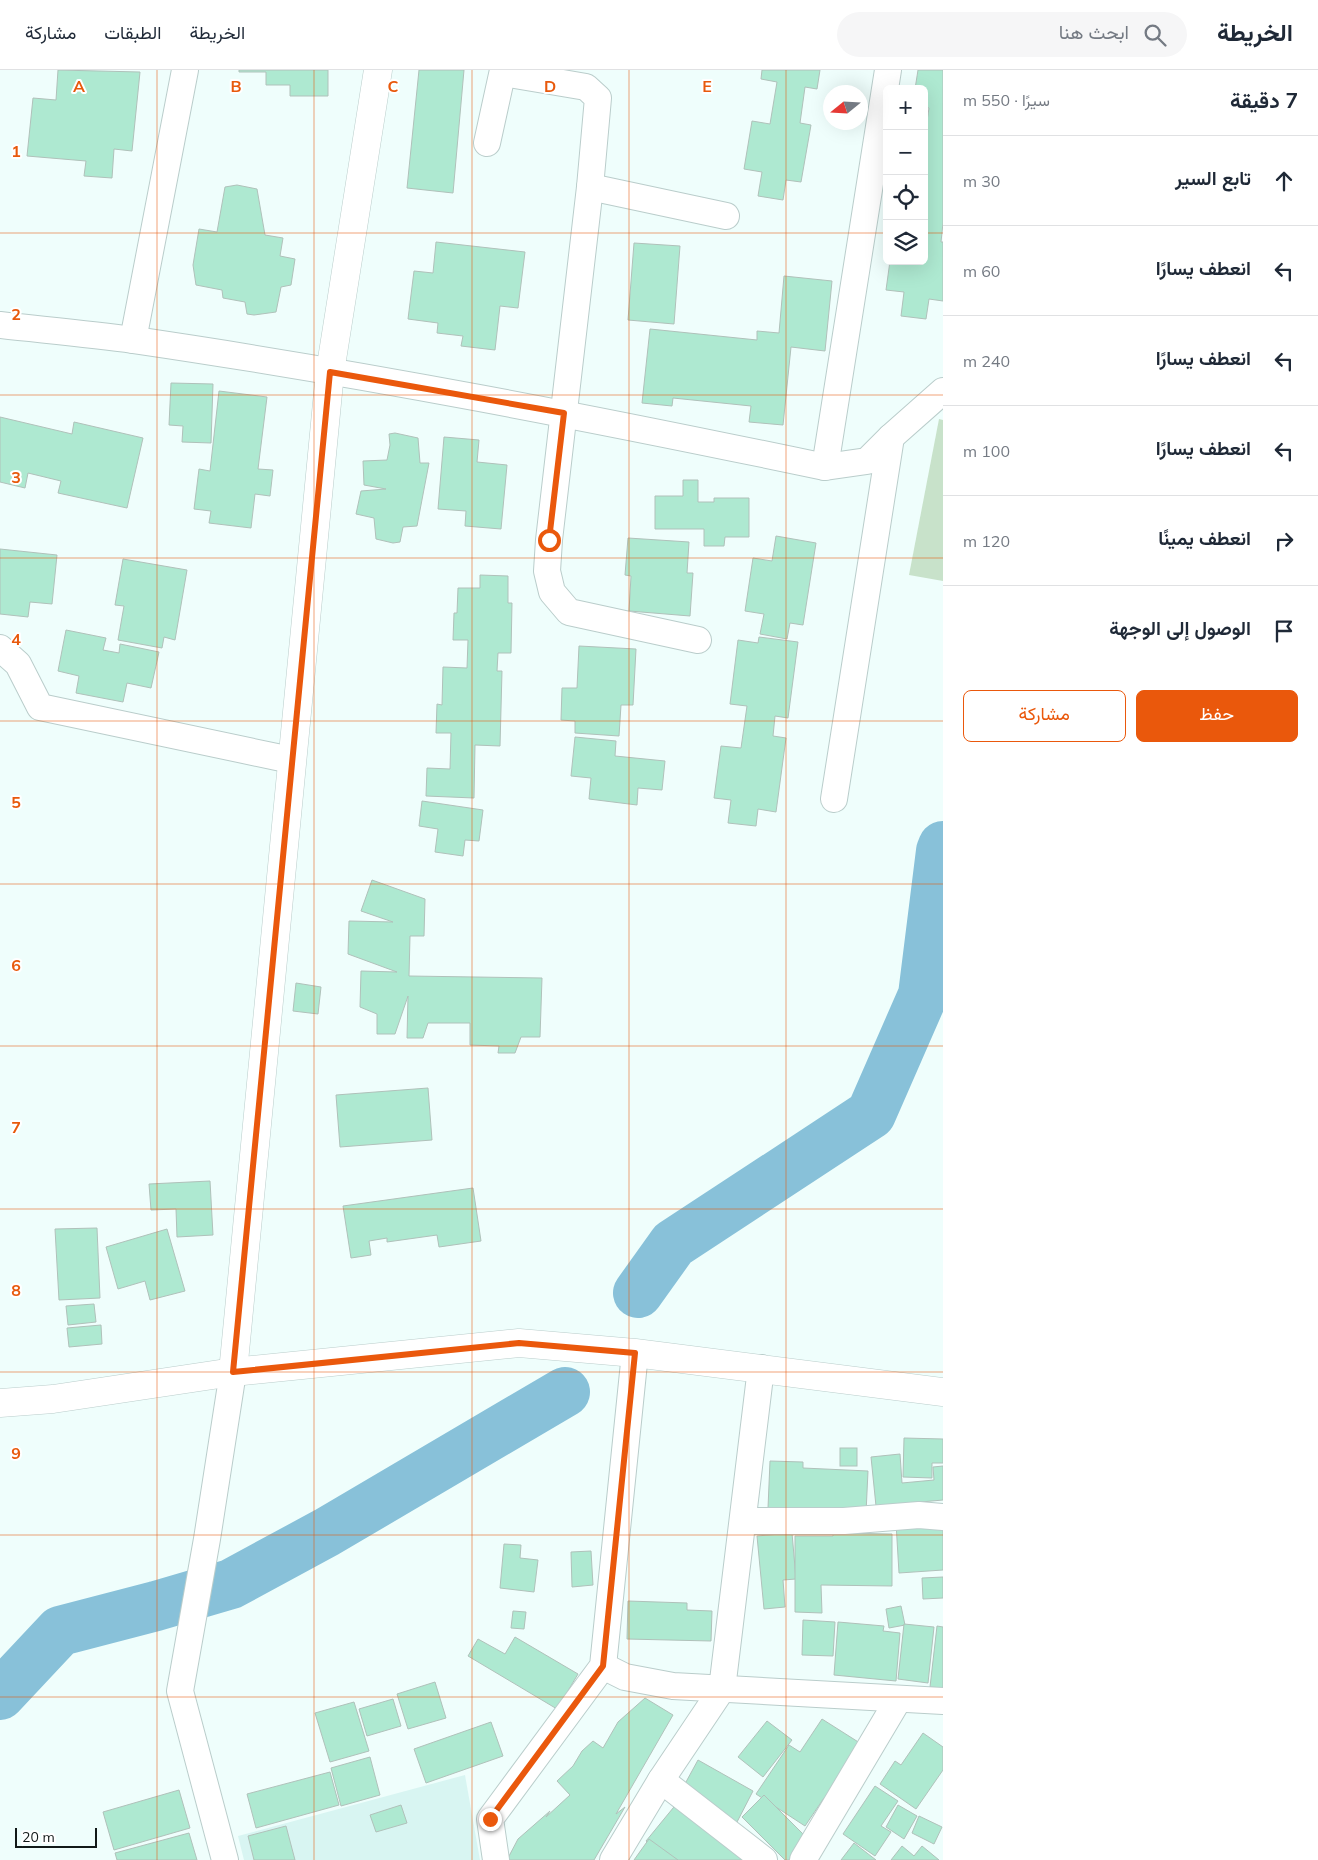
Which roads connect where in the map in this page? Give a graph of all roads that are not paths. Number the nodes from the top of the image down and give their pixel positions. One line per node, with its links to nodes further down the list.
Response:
1 (185, 70): 9 (street)
2 (378, 70): 10 (main road)
3 (888, 70): 14 (street)
4 (503, 72): 5 (street); 6 (street)
5 (486, 142)
6 (590, 186): 7 (street); 12 (street)
7 (726, 216)
8 (0, 325): 9 (street)
9 (132, 340): 10 (street)
10 (330, 372): 12 (street); 17 (main road)
11 (943, 391): 13 (street)
12 (564, 413): 14 (street); 15 (street)
13 (891, 437): 14 (street); 18 (street)
14 (825, 466)
15 (698, 640)
16 (0, 648): 17 (street)
17 (291, 760): 21 (main road)
18 (834, 799)
19 (635, 1353): 20 (main road); 21 (main road); 26 (street)
20 (761, 1368): 22 (main road); 25 (street)
21 (233, 1372): 23 (main road); 31 (street)
22 (943, 1392)
23 (0, 1403)
24 (943, 1517): 25 (street)
25 (743, 1521): 27 (street)
26 (603, 1666): 27 (street); 32 (street)
27 (722, 1689): 28 (street); 30 (street)
28 (898, 1700): 29 (street); 35 (street)
29 (943, 1701)
30 (661, 1780): 33 (street); 34 (street)
31 (225, 1860)
32 (496, 1860)
33 (613, 1860)
34 (764, 1860)
35 (803, 1860)

